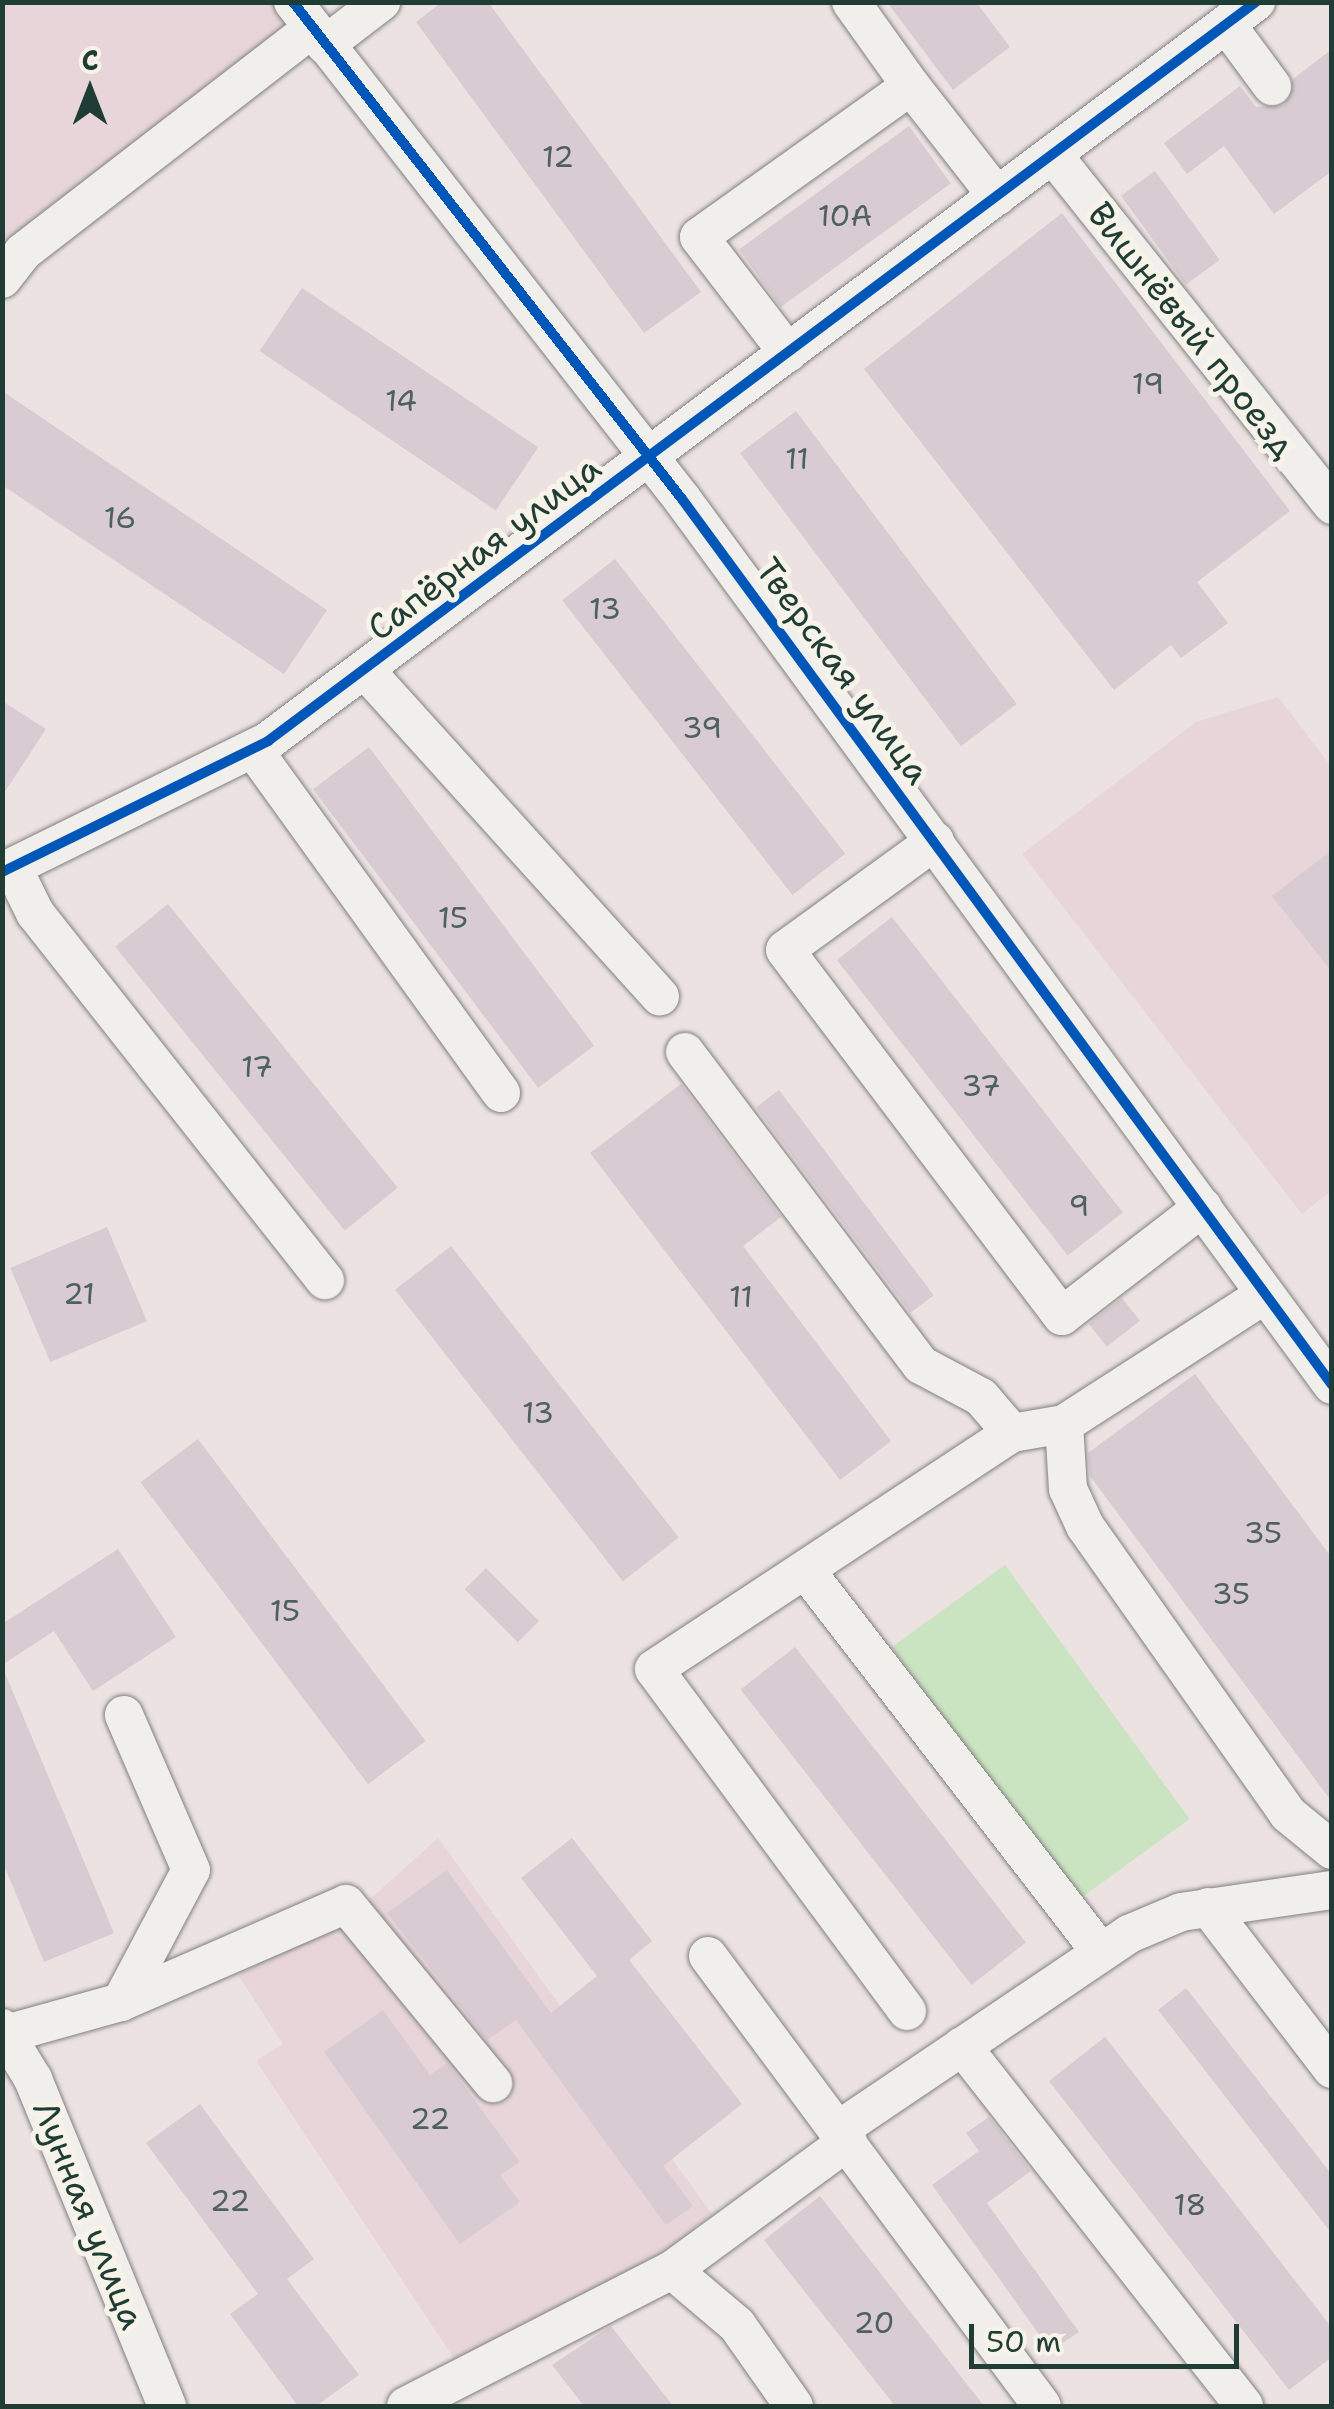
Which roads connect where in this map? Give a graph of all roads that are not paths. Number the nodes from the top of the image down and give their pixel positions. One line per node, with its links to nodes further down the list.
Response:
1 (380, 2): 4 (street)
2 (850, 2): 5 (street)
3 (1242, 14): 6 (street); 7 (street, Сапёрная улица)
4 (310, 25): 9 (street); 11 (street, Тверская улица)
5 (911, 86): 8 (street); 10 (street)
6 (1272, 86)
7 (1054, 155): 8 (street, Сапёрная улица); 12 (street, Вишнёвый проезд)
8 (997, 196): 10 (street, Сапёрная улица)
9 (2, 278)
10 (788, 353): 11 (street, Сапёрная улица)
11 (650, 458): 13 (street, Сапёрная улица); 15 (street, Тверская улица)
12 (1332, 505)
13 (365, 670): 14 (street, Сапёрная улица); 17 (street)
14 (253, 749): 16 (street, Сапёрная улица); 19 (street)
15 (935, 841): 20 (street, Тверская улица); 20 (street)
16 (8, 870): 21 (street)
17 (660, 997)
18 (685, 1052): 25 (street)
19 (501, 1093)
20 (1203, 1207): 22 (street, Тверская улица)
21 (325, 1280)
22 (1264, 1295): 23 (street, Тверская улица); 24 (street)
23 (1332, 1385)
24 (1064, 1424): 25 (street); 28 (street)
25 (1012, 1433): 26 (street)
26 (808, 1572): 31 (street); 34 (street)
27 (124, 1715): 33 (street)
28 (1332, 1850)
29 (1332, 1890): 30 (street)
30 (1208, 1908): 31 (street); 37 (street)
31 (1100, 1951): 36 (street)
32 (708, 1956): 39 (street)
33 (121, 2002): 35 (street); 38 (street)
34 (908, 2011)
35 (4, 2032): 41 (street, Лунная улица)
36 (962, 2046): 39 (street); 45 (street)
37 (1332, 2069)
38 (493, 2083)
39 (844, 2135): 40 (street); 44 (street)
40 (672, 2270): 42 (street); 43 (street)
41 (168, 2406)
42 (406, 2406)
43 (794, 2406)
44 (1042, 2406)
45 (1244, 2406)

